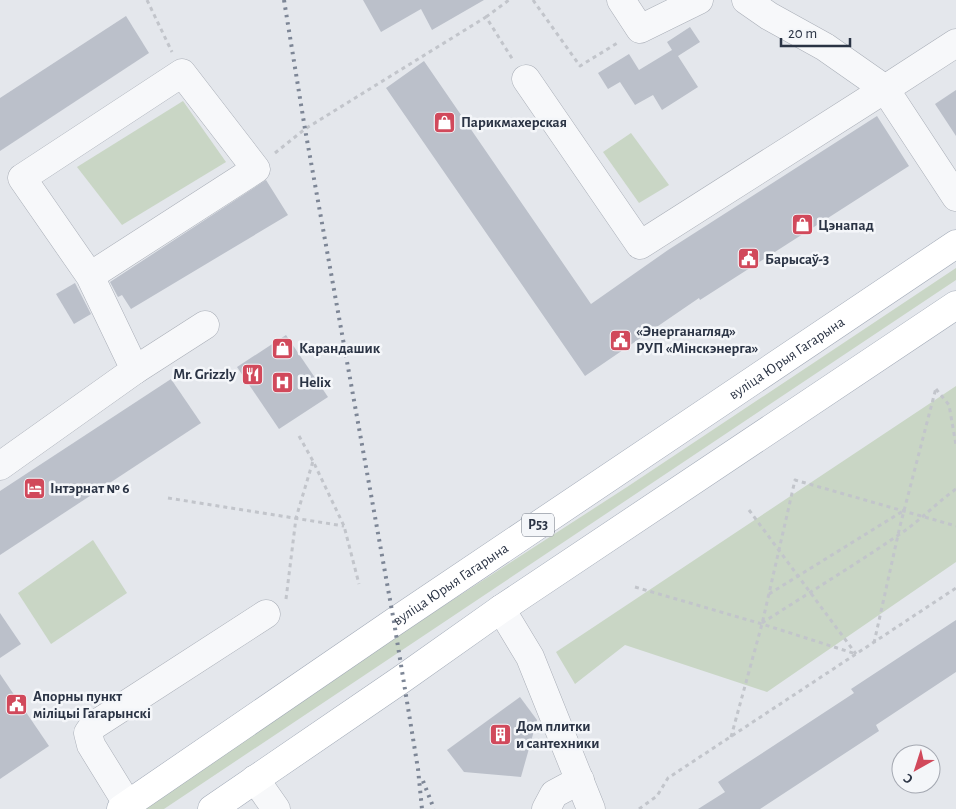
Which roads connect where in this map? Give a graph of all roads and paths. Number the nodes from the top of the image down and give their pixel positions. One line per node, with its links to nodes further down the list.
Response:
1 (147, 0): 10 (path)
2 (509, 0): 7 (path)
3 (533, 0): 8 (path)
4 (621, 0): 8 (street)
5 (699, 0): 8 (street)
6 (746, 0): 12 (street)
7 (486, 18): 11 (path); 13 (path)
8 (640, 29)
9 (956, 43): 12 (street)
10 (182, 73): 13 (street); 16 (street)
11 (526, 79): 12 (street)
12 (885, 89): 14 (street)
13 (256, 169): 16 (street)
14 (956, 198)
15 (956, 244): 48 (main road, вуліца Юрыя Гагарына / Р53)
16 (90, 276): 19 (street)
17 (954, 311): 40 (main road)
18 (206, 325): 19 (street)
19 (135, 370): 23 (street)
20 (299, 436): 22 (path)
21 (956, 445): 27 (path)
22 (313, 461): 29 (path); 30 (path)
23 (0, 466)
24 (956, 488): 28 (path)
25 (168, 498): 29 (path)
26 (749, 510): 33 (path)
27 (903, 512): 28 (path); 32 (path); 33 (path); 34 (path)
28 (924, 517): 31 (path); 32 (path)
29 (296, 518): 30 (path); 41 (path)
30 (344, 526): 35 (path)
31 (956, 526)
32 (897, 536): 38 (path); 43 (path)
33 (779, 551): 34 (path); 39 (path)
34 (798, 576): 38 (path); 39 (path)
35 (359, 584)
36 (635, 587): 42 (path)
37 (956, 588): 43 (path)
38 (810, 592): 42 (path); 44 (path)
39 (768, 595): 42 (path)
40 (501, 609): 46 (main road); 47 (street)
41 (276, 610): 48 (street)
42 (762, 624): 44 (path); 45 (path)
43 (874, 643): 44 (path)
44 (857, 654): 45 (path)
45 (731, 737): 53 (path)
46 (255, 779): 49 (main road); 50 (street)
47 (580, 780): 51 (street); 52 (street)
48 (124, 807)
49 (212, 809)
50 (276, 809)
51 (546, 809)
52 (591, 809)
53 (639, 809)

